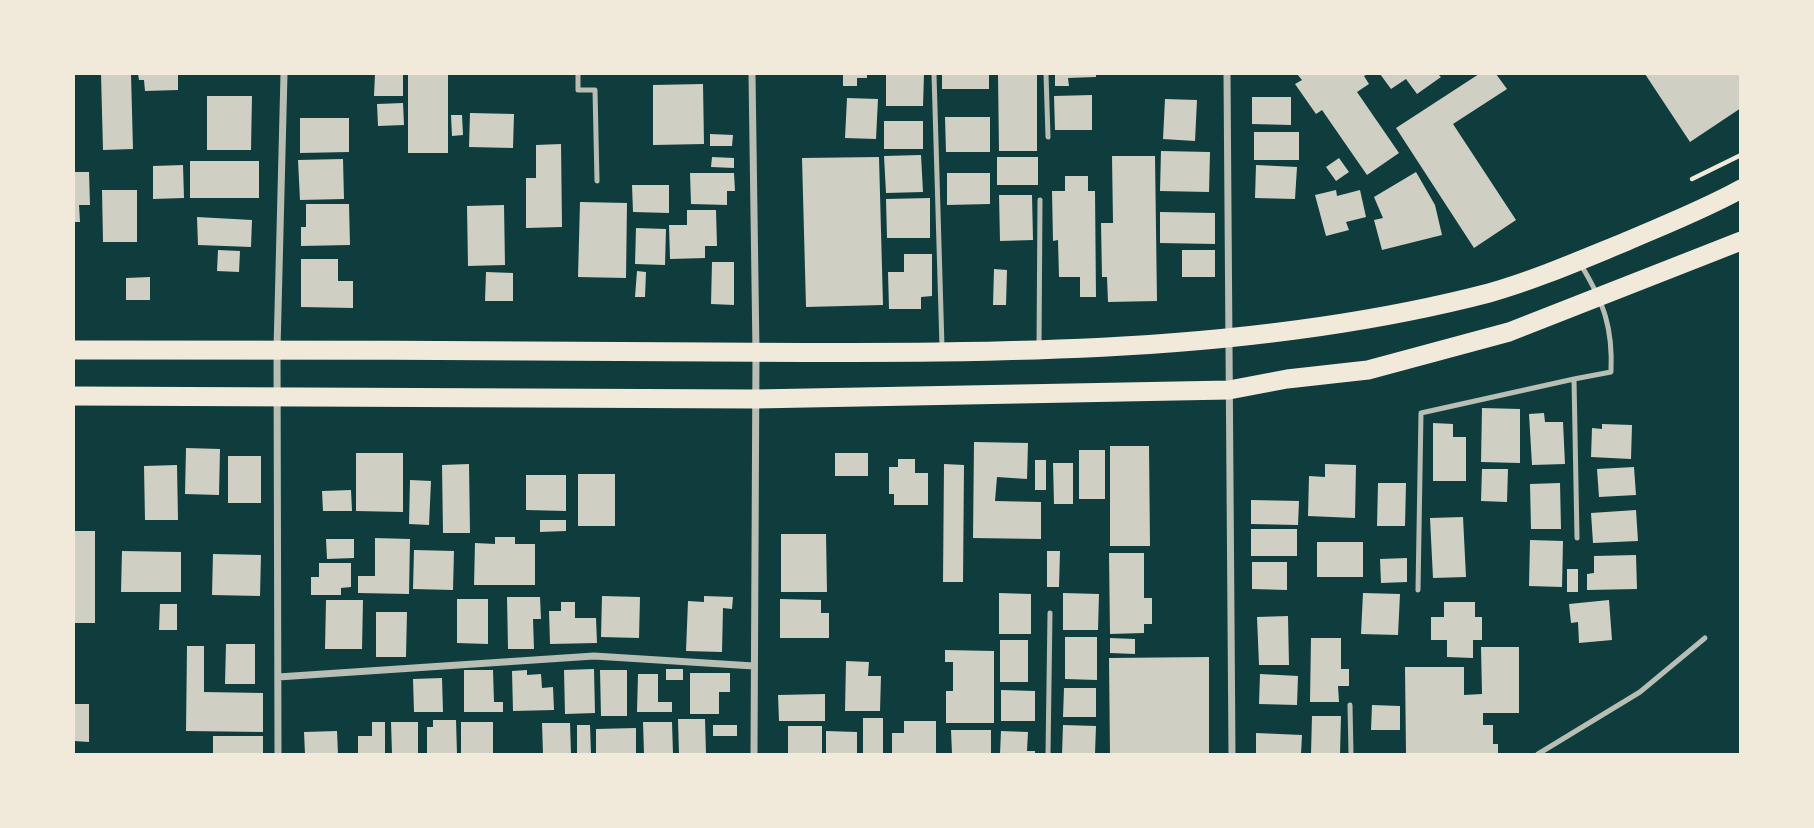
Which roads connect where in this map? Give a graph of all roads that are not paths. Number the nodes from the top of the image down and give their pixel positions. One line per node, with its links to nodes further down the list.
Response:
1 (284, 74): 16 (street)
2 (578, 74): 8 (lane)
3 (752, 74): 19 (street)
4 (934, 74): 18 (lane)
5 (1046, 74): 7 (lane)
6 (1227, 74): 14 (street)
7 (1048, 137)
8 (597, 181)
9 (1741, 189): 12 (highway)
10 (1040, 200): 15 (lane)
11 (1741, 241): 13 (highway)
12 (1578, 261): 13 (lane); 14 (highway)
13 (1601, 298): 20 (lane); 21 (highway)
14 (1228, 340): 15 (highway); 21 (street)
15 (1039, 348): 18 (highway)
16 (277, 349): 17 (highway); 19 (highway); 23 (street)
17 (74, 350)
18 (942, 350): 19 (highway)
19 (756, 352): 24 (street)
20 (1574, 379): 25 (lane); 26 (lane)
21 (1229, 390): 24 (highway); 35 (street)
22 (74, 396): 23 (highway)
23 (277, 396): 24 (highway); 30 (street)
24 (755, 399): 29 (street)
25 (1577, 538)
26 (1418, 590)
27 (1051, 613): 34 (lane)
28 (1705, 638): 37 (lane)
29 (754, 666): 30 (street); 33 (street)
30 (278, 677): 32 (street)
31 (1350, 705): 36 (lane)
32 (278, 754)
33 (754, 754)
34 (1048, 754)
35 (1232, 754)
36 (1351, 754)
37 (1538, 754)

